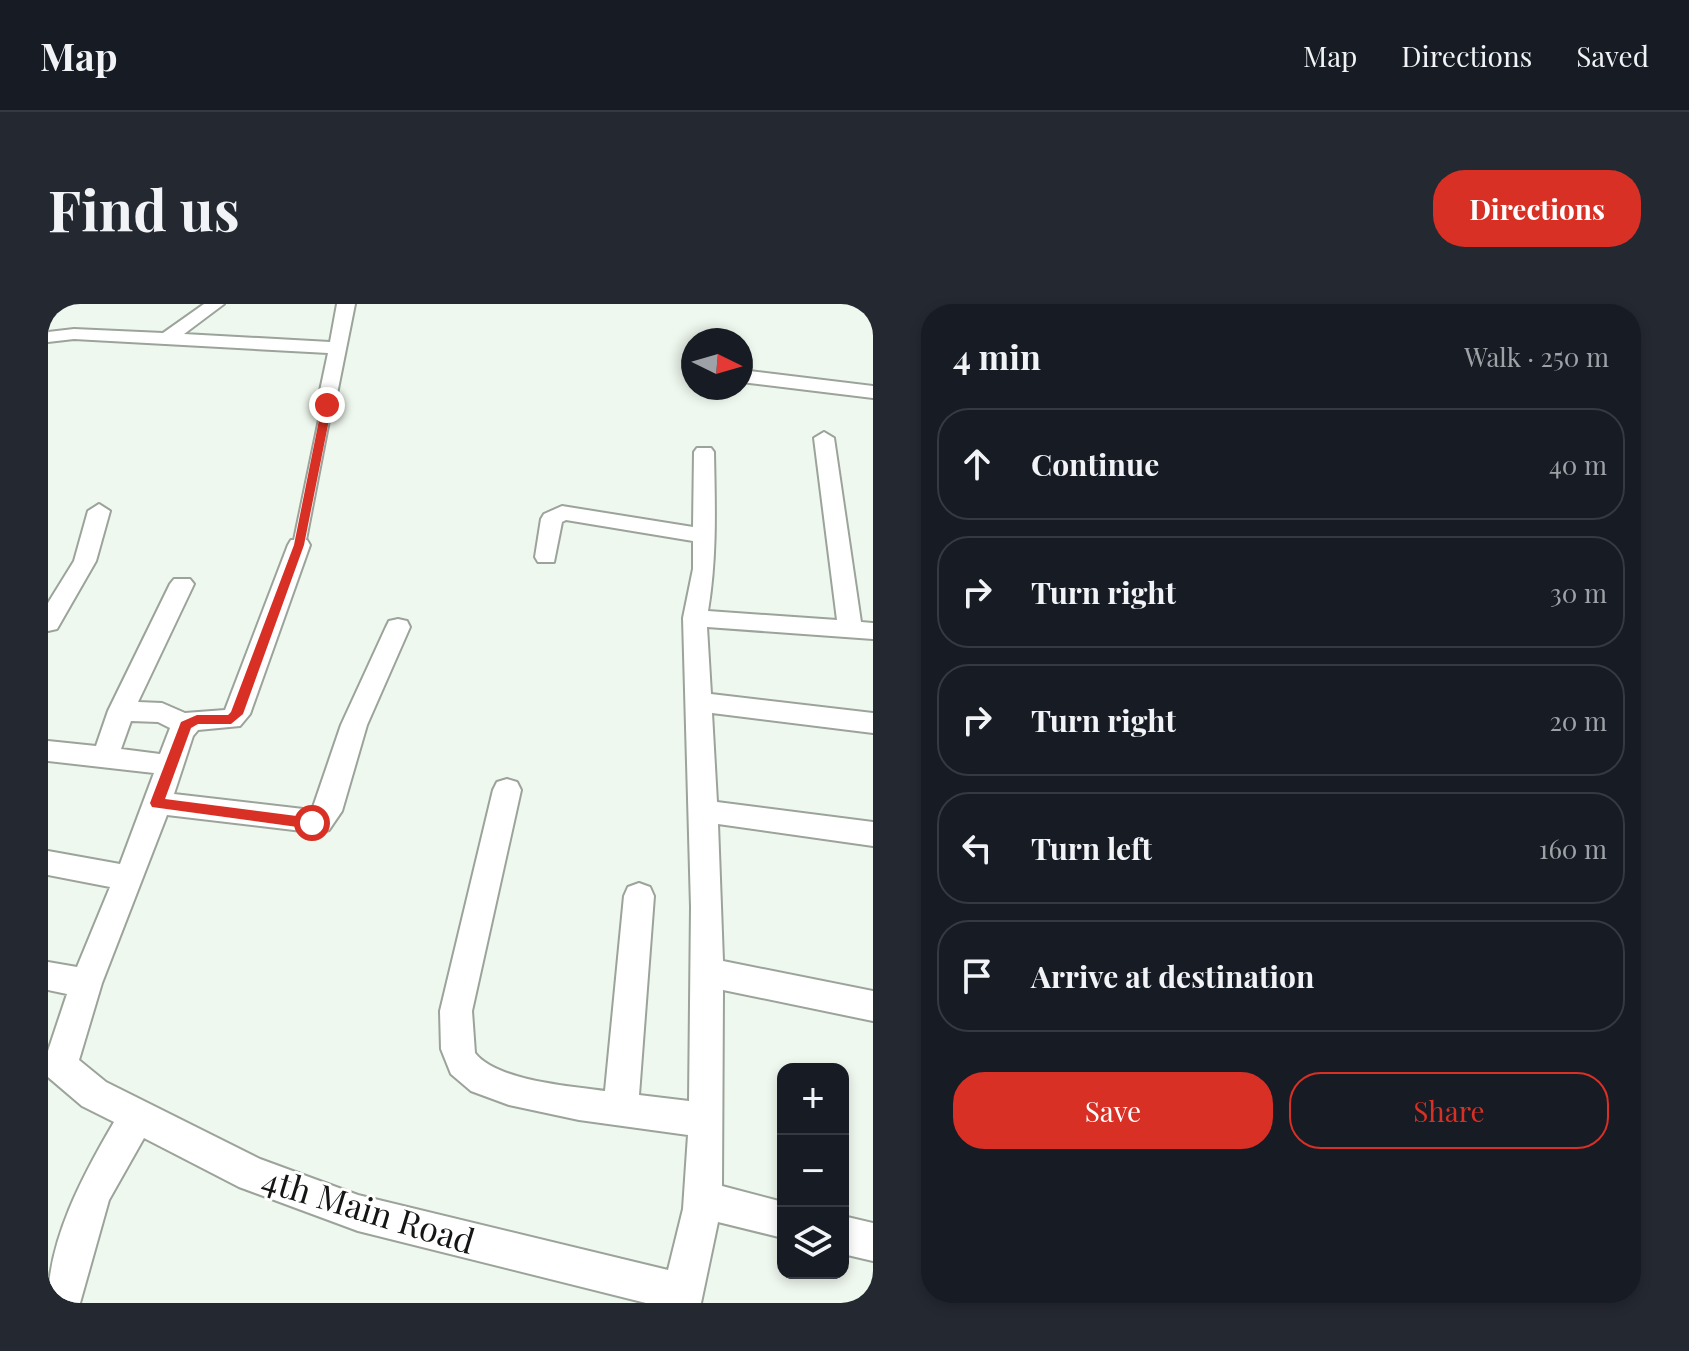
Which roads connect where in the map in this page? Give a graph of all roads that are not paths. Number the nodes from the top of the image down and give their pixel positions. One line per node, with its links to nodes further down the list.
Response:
1 (215, 304): 4 (street)
2 (346, 304): 5 (street)
3 (48, 337): 4 (street)
4 (165, 340): 5 (street)
5 (338, 348): 8 (street)
6 (753, 377): 7 (street)
7 (873, 392)
8 (327, 405): 13 (lane)
9 (824, 438): 19 (street)
10 (704, 452): 12 (street)
11 (99, 511): 17 (street)
12 (705, 536): 14 (street); 16 (street)
13 (299, 545): 23 (street)
14 (546, 557)
15 (182, 584): 21 (street)
16 (695, 618): 19 (street); 20 (street)
17 (48, 623)
18 (398, 627): 28 (street)
19 (861, 630)
20 (698, 702): 22 (street); 29 (street)
21 (121, 711): 23 (street); 25 (street)
22 (873, 723)
23 (186, 725): 26 (street, 4th Main Road)
24 (48, 751): 25 (street)
25 (105, 758): 26 (street)
26 (170, 765): 28 (street, 4th Main Road)
27 (507, 790): 39 (street)
28 (157, 803): 32 (street, 4th Main Road)
29 (704, 811): 30 (street); 34 (street)
30 (873, 834)
31 (48, 863): 32 (street)
32 (128, 878): 36 (street, 4th Main Road)
33 (639, 896): 39 (street)
34 (707, 972): 37 (street); 41 (street)
35 (48, 976): 36 (street)
36 (86, 983): 38 (street, 4th Main Road)
37 (873, 1006)
38 (54, 1073): 40 (street, 4th Main Road)
39 (621, 1108): 41 (street)
40 (137, 1116): 46 (street, 4th Main Road); 47 (street)
41 (705, 1120): 42 (street)
42 (703, 1200): 43 (street); 46 (street)
43 (777, 1218)
44 (849, 1236): 45 (street)
45 (873, 1242)
46 (682, 1298)
47 (61, 1303)

